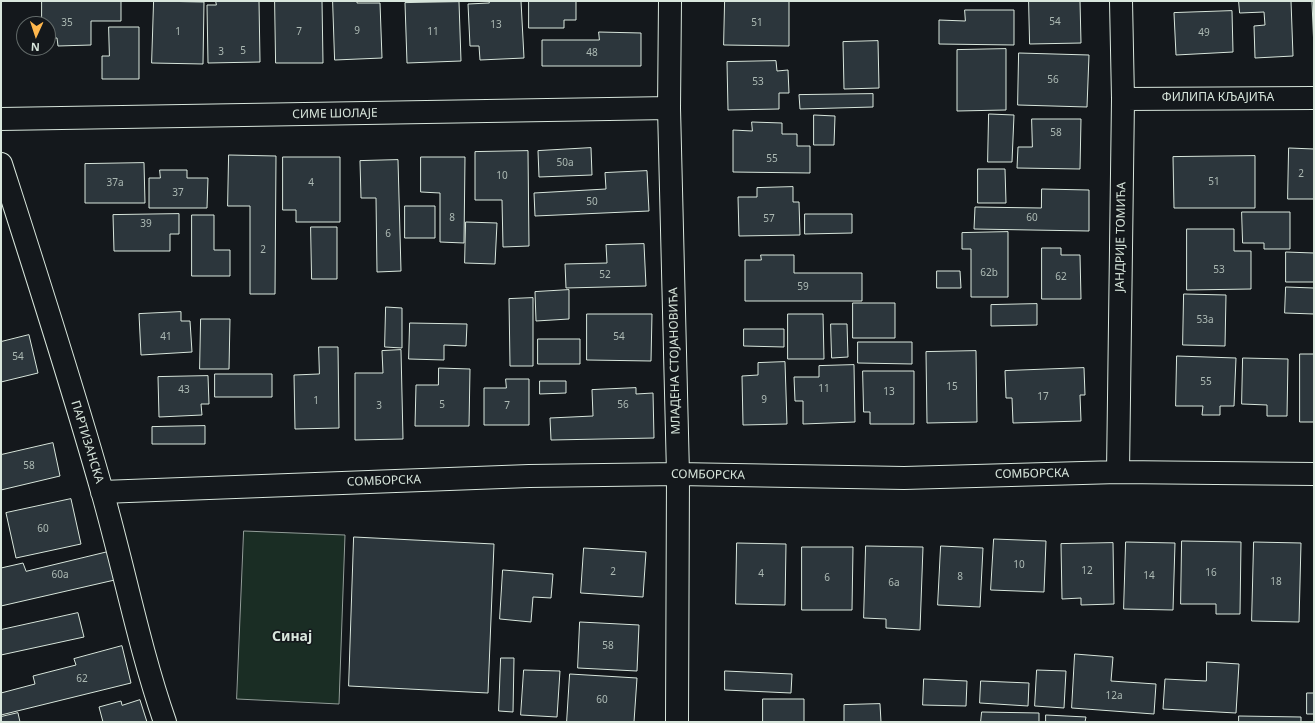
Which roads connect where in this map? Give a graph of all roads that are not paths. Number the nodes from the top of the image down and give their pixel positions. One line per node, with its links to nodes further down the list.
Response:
1 (670, 1): 5 (street, МЛАДЕНА СТОЈАНОВИЋА)
2 (1121, 1): 3 (street, ЈАНДРИЈЕ ТОМИЋА)
3 (1123, 98): 4 (street, ФИЛИПА КЉАЈИЋА); 8 (street, ЈАНДРИЈЕ ТОМИЋА)
4 (1314, 98)
5 (669, 108): 6 (street, СИМЕ ШОЛАЈЕ); 9 (street, МЛАДЕНА СТОЈАНОВИЋА)
6 (1, 119)
7 (1, 164): 11 (street, ПАРТИЗАНСКА)
8 (1118, 472): 9 (street, СОМБОРСКА); 10 (street, СОМБОРСКА)
9 (678, 474): 11 (street, СОМБОРСКА); 13 (street, МЛАДЕНА СТОЈАНОВИЋА)
10 (1314, 474)
11 (102, 492): 12 (street, ПАРТИЗАНСКА)
12 (166, 722)
13 (677, 722)

